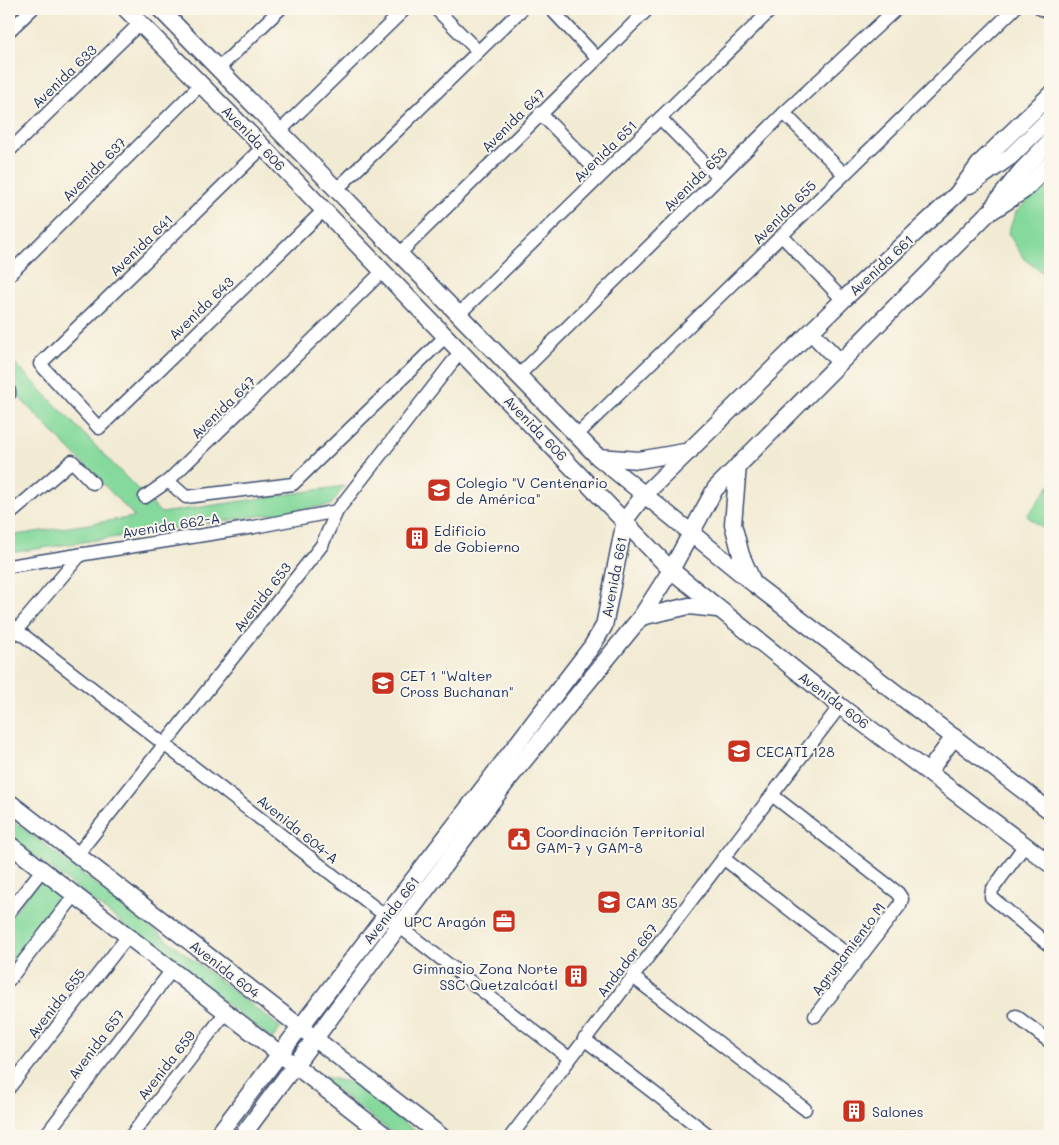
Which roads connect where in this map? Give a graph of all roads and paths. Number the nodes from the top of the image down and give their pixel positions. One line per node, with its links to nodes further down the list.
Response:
1 (32, 9): 16 (street)
2 (126, 9): 15 (street, Avenida 606)
3 (160, 9): 19 (street, Avenida 606)
4 (280, 9): 19 (street)
5 (405, 9): 26 (street)
6 (436, 9): 17 (street)
7 (522, 9): 17 (street)
8 (551, 9): 18 (street)
9 (648, 9): 18 (street, Avenida 647)
10 (772, 9): 24 (street, Avenida 651)
11 (896, 9): 23 (street, Avenida 653)
12 (1014, 9): 31 (street, Avenida 655)
13 (1041, 9): 14 (street)
14 (1050, 13)
15 (140, 23): 20 (street, Avenida 606); 29 (street, Avenida 633)
16 (9, 31)
17 (478, 51): 34 (street)
18 (597, 58): 22 (street, Avenida 647)
19 (219, 68): 26 (street, Avenida 606)
20 (201, 84): 28 (street, Avenida 606); 41 (street, Avenida 637)
21 (1050, 95): 35 (street, Avenida 661)
22 (540, 113): 32 (street); 39 (street, Avenida 647)
23 (784, 113): 31 (street); 33 (street, Avenida 653)
24 (660, 118): 32 (street, Avenida 651); 33 (street)
25 (1050, 118): 35 (street)
26 (281, 130): 34 (street, Avenida 606)
27 (1050, 141): 37 (street)
28 (263, 147): 36 (street, Avenida 606); 51 (street, Avenida 641)
29 (9, 151)
30 (1050, 164): 37 (street, Avenida 661)
31 (844, 174): 38 (street, Avenida 655)
32 (601, 175): 45 (street, Avenida 651)
33 (718, 177): 50 (street, Avenida 653)
34 (337, 189): 39 (street, Avenida 606)
35 (957, 194): 43 (street, Avenida 661)
36 (324, 210): 40 (street, Avenida 606); 51 (street, Avenida 643)
37 (987, 214): 49 (street, Avenida 661)
38 (782, 236): 43 (street); 52 (street, Avenida 655)
39 (400, 253): 42 (street, Avenida 606)
40 (383, 271): 44 (street, Avenida 606); 56 (street, Avenida 647)
41 (9, 275)
42 (436, 290): 44 (street); 45 (street, Avenida 606)
43 (843, 300): 46 (street, Avenida 661)
44 (418, 307): 47 (street, Avenida 606)
45 (459, 314): 50 (street, Avenida 606)
46 (811, 332): 49 (street); 53 (street, Avenida 661)
47 (446, 336): 48 (street, Avenida 606); 56 (street)
48 (461, 351): 60 (street, Avenida 653); 62 (street, Avenida 606)
49 (839, 361): 55 (street, Avenida 661)
50 (519, 375): 52 (street, Avenida 606)
51 (99, 428)
52 (576, 436): 54 (street, Avenida 606)
53 (690, 452): 54 (street); 58 (street, Avenida 661)
54 (598, 457): 58 (street, Avenida 606)
55 (738, 465): 63 (street, Avenida 661); 67 (street)
56 (168, 481): 59 (street, Avenida 647)
57 (93, 483): 61 (street)
58 (644, 495): 62 (street, Avenida 661); 63 (street, Avenida 606)
59 (145, 497)
60 (336, 511): 64 (street, Avenida 662-A); 73 (street, Avenida 653)
61 (9, 515)
62 (625, 520): 66 (street, Avenida 606); 84 (street, Avenida 661)
63 (691, 532): 66 (street, Avenida 661); 67 (street, Avenida 606)
64 (81, 554): 65 (street, Avenida 662-A); 70 (street)
65 (9, 566)
66 (671, 570): 68 (street, Avenida 606); 69 (street, Avenida 661)
67 (754, 584): 72 (street, Avenida 606)
68 (717, 610): 69 (street); 71 (street, Avenida 606)
69 (641, 617): 84 (street, Avenida 661)
70 (11, 631): 73 (street, Avenida 604-A)
71 (840, 706): 74 (street, Avenida 606); 75 (street, Andador 667)
72 (954, 737): 74 (street); 77 (street, Avenida 606)
73 (165, 744): 80 (street, Avenida 653); 87 (street, Avenida 604-A)
74 (929, 771): 79 (street, Avenida 606)
75 (772, 794): 81 (street, Andador 667); 90 (street, Agrupamiento M)
76 (9, 802): 80 (street, Avenida 604)
77 (1050, 811)
78 (9, 844): 83 (street)
79 (1025, 845): 82 (street, Avenida 606); 89 (street)
80 (77, 855): 97 (street, Avenida 604)
81 (723, 858): 90 (street); 92 (street, Andador 667)
82 (1050, 864)
83 (42, 870): 85 (street); 86 (street)
84 (423, 881): 87 (street, Avenida 661)
85 (75, 895): 88 (street); 93 (street)
86 (9, 912)
87 (392, 921): 97 (street, Avenida 661); 98 (street, Avenida 661); 102 (street, Avenida 604-A)
88 (128, 936): 91 (street); 104 (street, Avenida 655)
89 (1050, 946)
90 (856, 961): 95 (street, Agrupamiento M)
91 (172, 970): 94 (street); 106 (street, Avenida 657)
92 (633, 977): 99 (street, Andador 667); 105 (street)
93 (9, 980)
94 (226, 1012): 101 (street); 107 (street, Avenida 659)
95 (815, 1016)
96 (1016, 1016): 100 (street)
97 (300, 1028): 98 (street, Avenida 604); 101 (street, Avenida 661)
98 (315, 1039): 103 (street, Avenida 661); 111 (street, Avenida 604)
99 (584, 1039): 102 (street, Andador 667); 113 (street)
100 (1050, 1042)
101 (280, 1054): 103 (street); 108 (street, Avenida 661)
102 (569, 1058): 112 (street, Andador 667)
103 (295, 1066): 109 (street, Avenida 661); 110 (street)
104 (9, 1088)
105 (805, 1110)
106 (45, 1136)
107 (131, 1136)
108 (217, 1136)
109 (242, 1136)
110 (386, 1136)
111 (441, 1136)
112 (511, 1136)
113 (710, 1136)

